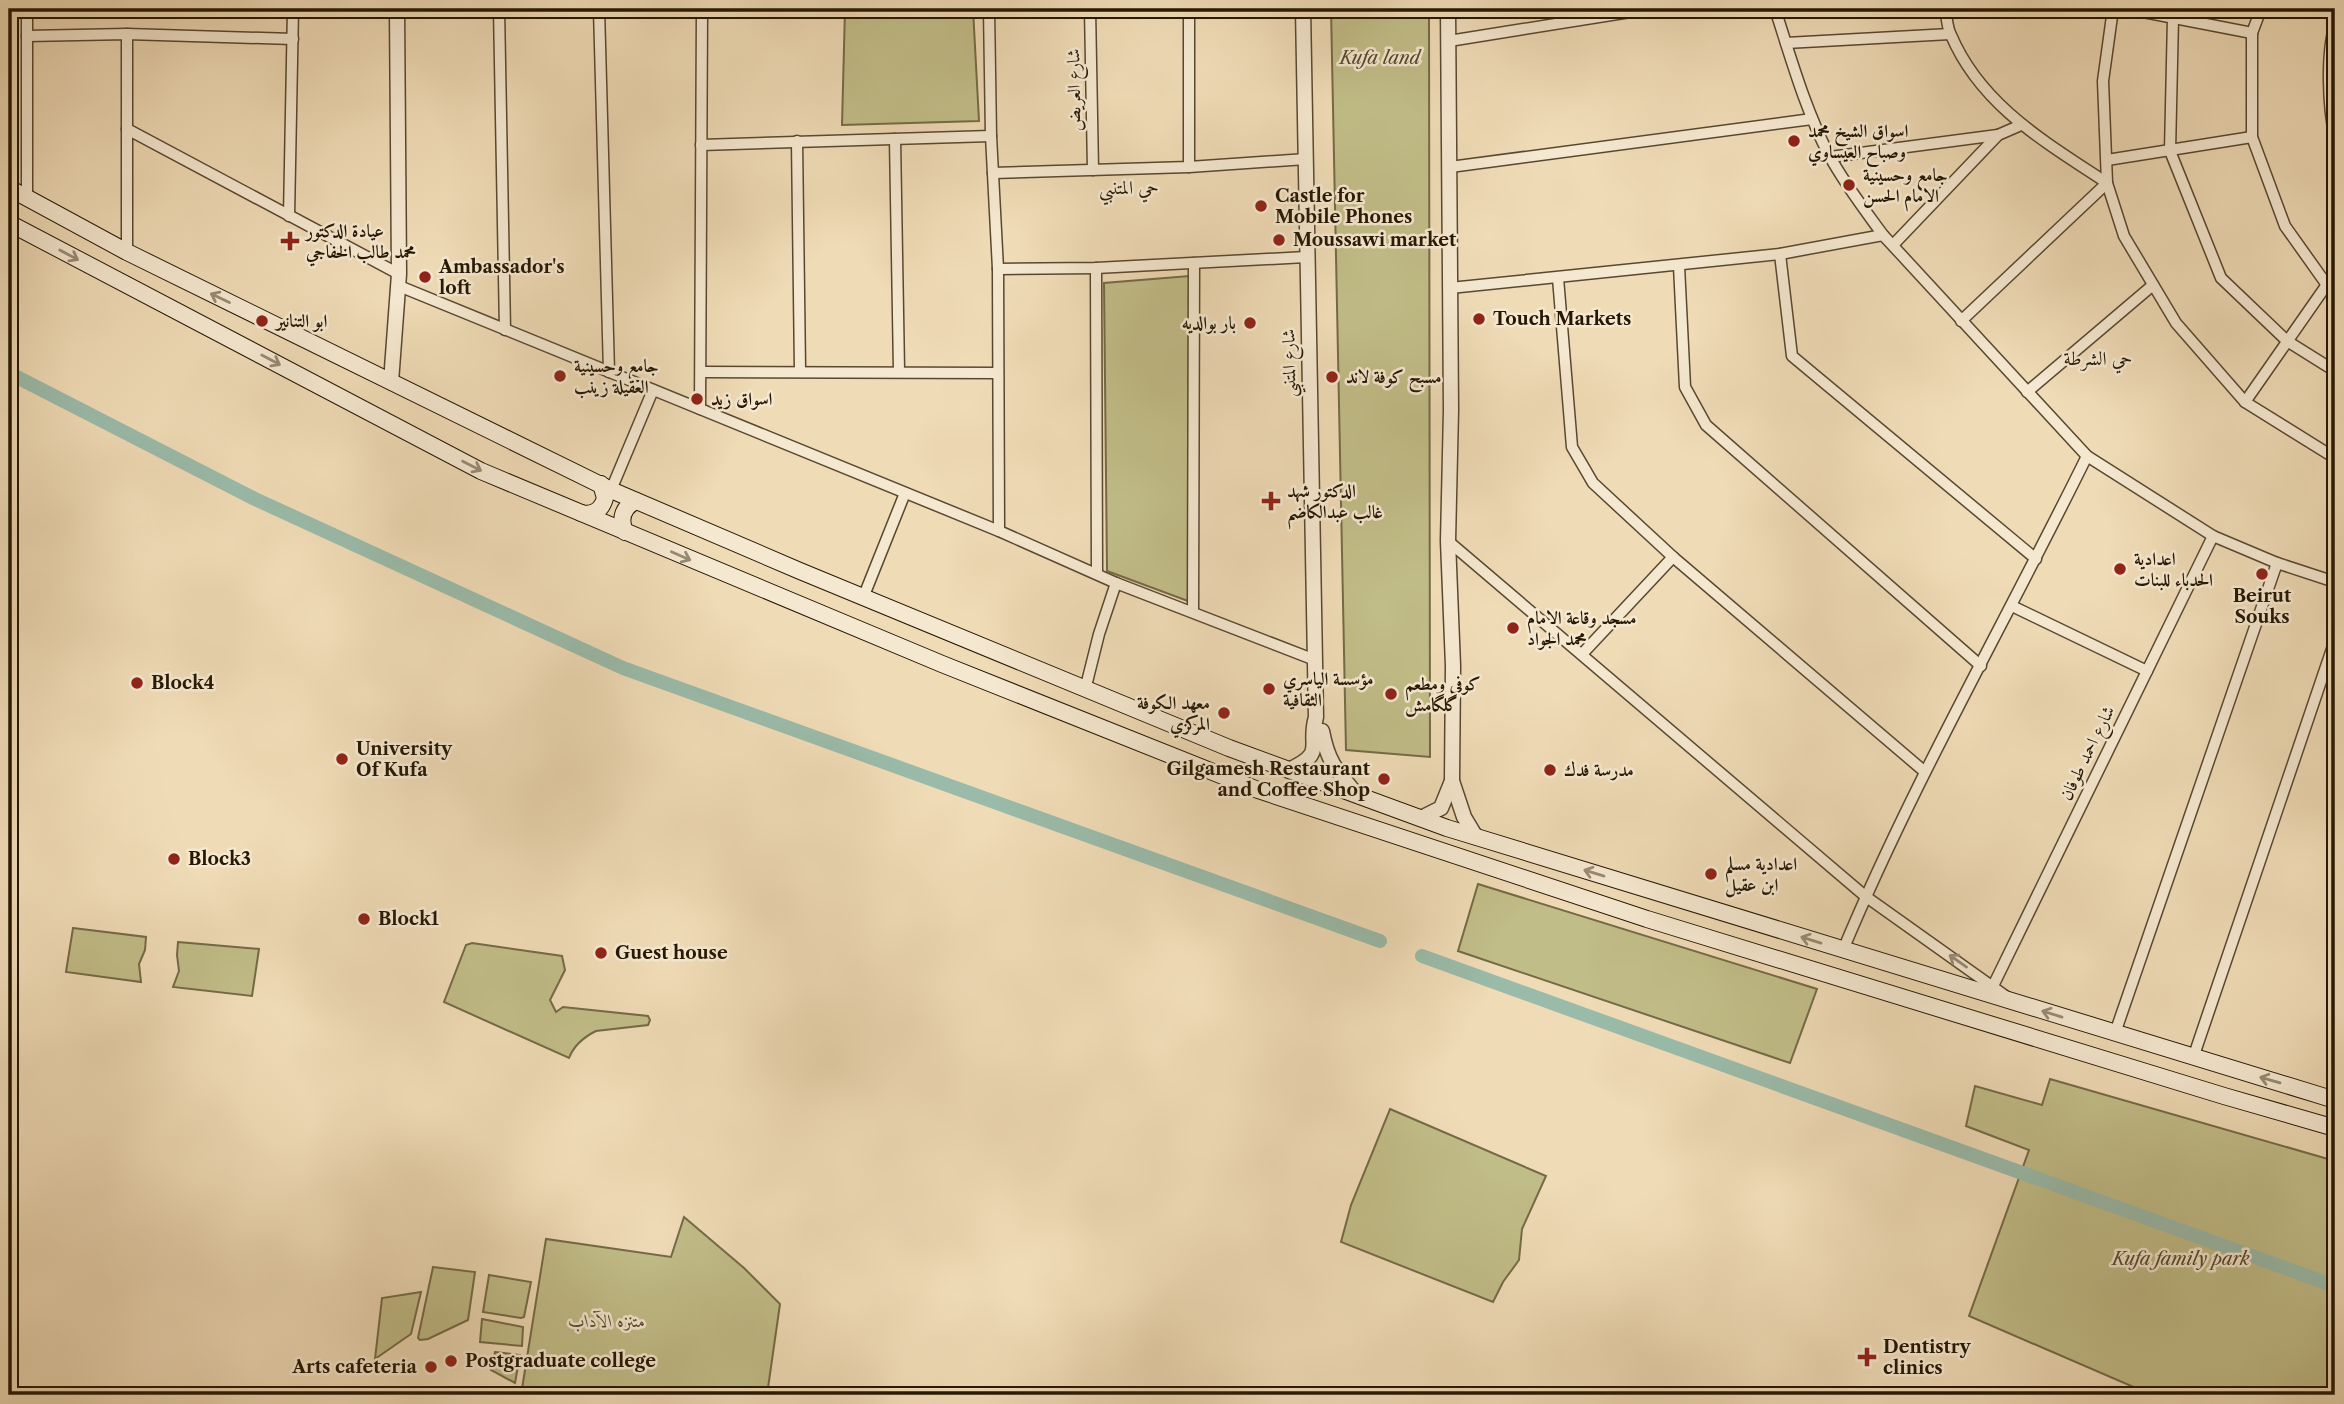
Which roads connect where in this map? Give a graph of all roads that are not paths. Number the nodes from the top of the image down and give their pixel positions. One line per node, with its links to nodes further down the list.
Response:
1 (27, 9): 24 (street)
2 (293, 9): 25 (street)
3 (397, 9): 62 (street)
4 (499, 9): 67 (street)
5 (599, 9): 70 (street)
6 (702, 9): 37 (street)
7 (989, 9): 32 (street)
8 (1090, 9): 44 (street, شارع العريض)
9 (1189, 9): 42 (street)
10 (1303, 9): 40 (street, شارع المتنبي)
11 (1448, 9): 26 (street)
12 (1649, 9): 19 (street)
13 (1774, 9): 27 (street)
14 (1945, 9): 23 (street)
15 (2113, 9): 41 (street)
16 (2128, 9): 18 (street)
17 (2261, 9): 21 (street)
18 (2175, 13): 21 (street); 38 (street)
19 (1585, 14): 26 (street)
20 (2335, 23): 34 (street)
21 (2252, 33): 33 (street)
22 (127, 34): 24 (street); 25 (street); 30 (street)
23 (1950, 34): 27 (street); 29 (street)
24 (27, 36): 48 (street)
25 (293, 39): 49 (street)
26 (1448, 41): 43 (street)
27 (1786, 43): 28 (street)
28 (1812, 120): 39 (street); 43 (street)
29 (2021, 125): 31 (street); 46 (street)
30 (127, 129): 49 (street); 53 (street)
31 (1998, 135): 39 (street); 52 (street)
32 (991, 136): 35 (street); 45 (street)
33 (2252, 137): 38 (street); 65 (street)
34 (2335, 138)
35 (895, 139): 36 (street); 72 (street)
36 (797, 141): 37 (street); 69 (street)
37 (701, 145): 71 (street)
38 (2170, 151): 41 (street); 68 (street)
39 (1830, 157): 51 (street)
40 (1306, 159): 42 (street); 55 (street, شارع المتنبي)
41 (2107, 160): 46 (street)
42 (1189, 167): 44 (street)
43 (1450, 167): 64 (street)
44 (1093, 170): 45 (street)
45 (993, 173): 58 (street)
46 (2107, 183): 63 (street); 66 (street)
47 (9, 188): 48 (main road)
48 (27, 198): 53 (main road)
49 (289, 216): 62 (street)
50 (9, 223): 85 (main road, one-way to 85)
51 (1883, 235): 52 (street); 54 (street)
52 (1893, 245): 66 (street)
53 (127, 251): 75 (main road, one-way to 53)
54 (1780, 254): 57 (street); 91 (street)
55 (1306, 257): 56 (street); 101 (street, شارع المتنبي)
56 (1194, 263): 59 (street); 98 (street)
57 (1679, 266): 61 (street); 102 (street)
58 (998, 268): 59 (street); 74 (street)
59 (1096, 268): 93 (street)
60 (2335, 273): 65 (street)
61 (1558, 278): 64 (street); 90 (street)
62 (399, 280): 67 (street); 75 (street)
63 (2153, 285): 77 (street); 78 (street)
64 (1450, 288): 89 (street)
65 (2331, 288): 68 (street)
66 (1961, 321): 77 (street)
67 (505, 330): 70 (street)
68 (2287, 341): 73 (street); 78 (street)
69 (800, 370): 71 (street); 72 (street)
70 (609, 372): 76 (street)
71 (701, 372): 79 (street)
72 (899, 372): 74 (street)
73 (2335, 372)
74 (998, 373): 87 (street)
75 (391, 382): 82 (main road)
76 (653, 390): 79 (street); 82 (street)
77 (2027, 392): 80 (street)
78 (2245, 402): 81 (street)
79 (700, 410): 83 (street)
80 (2087, 456): 88 (street); 91 (street)
81 (2335, 458)
82 (606, 487): 84 (main road); 85 (main road)
83 (905, 493): 87 (street); 96 (street)
84 (636, 501): 86 (main road); 96 (main road)
85 (581, 513): 86 (main road)
86 (625, 531): 116 (main road, one-way to 116)
87 (999, 531): 93 (street)
88 (2213, 536): 92 (street); 103 (street, شارع احمد طوفان)
89 (1448, 541): 100 (street); 108 (street)
90 (1673, 557): 100 (street); 107 (street)
91 (2036, 559): 97 (street)
92 (2277, 563): 94 (street); 118 (street)
93 (1097, 574): 95 (street)
94 (2335, 582)
95 (1116, 583): 98 (street); 104 (street)
96 (863, 598): 104 (main road)
97 (2012, 606): 102 (street); 103 (street)
98 (1193, 612): 101 (street)
99 (2335, 640): 119 (street)
100 (1583, 653): 112 (street)
101 (1315, 660): 105 (street, شارع المتنبي)
102 (1981, 666): 107 (street)
103 (2147, 671): 115 (street, شارع احمد طوفان)
104 (1086, 690): 106 (main road)
105 (1316, 717): 106 (street, شارع المتنبي); 109 (street, شارع المتنبي)
106 (1289, 770): 109 (main road)
107 (1926, 772): 112 (street)
108 (1452, 781): 110 (street); 111 (street)
109 (1357, 795): 110 (main road)
110 (1421, 818): 111 (main road)
111 (1476, 837): 113 (main road, one-way to 111)
112 (1865, 896): 113 (street); 115 (street, one-way to 112)
113 (1843, 950): 114 (main road)
114 (1892, 965): 116 (main road); 117 (main road)
115 (1993, 986): 117 (street)
116 (1887, 991): 121 (main road)
117 (2013, 1002): 118 (main road, one-way to 117)
118 (2115, 1033): 119 (main road)
119 (2193, 1058): 120 (main road, one-way to 119)
120 (2335, 1100)
121 (2335, 1128)

